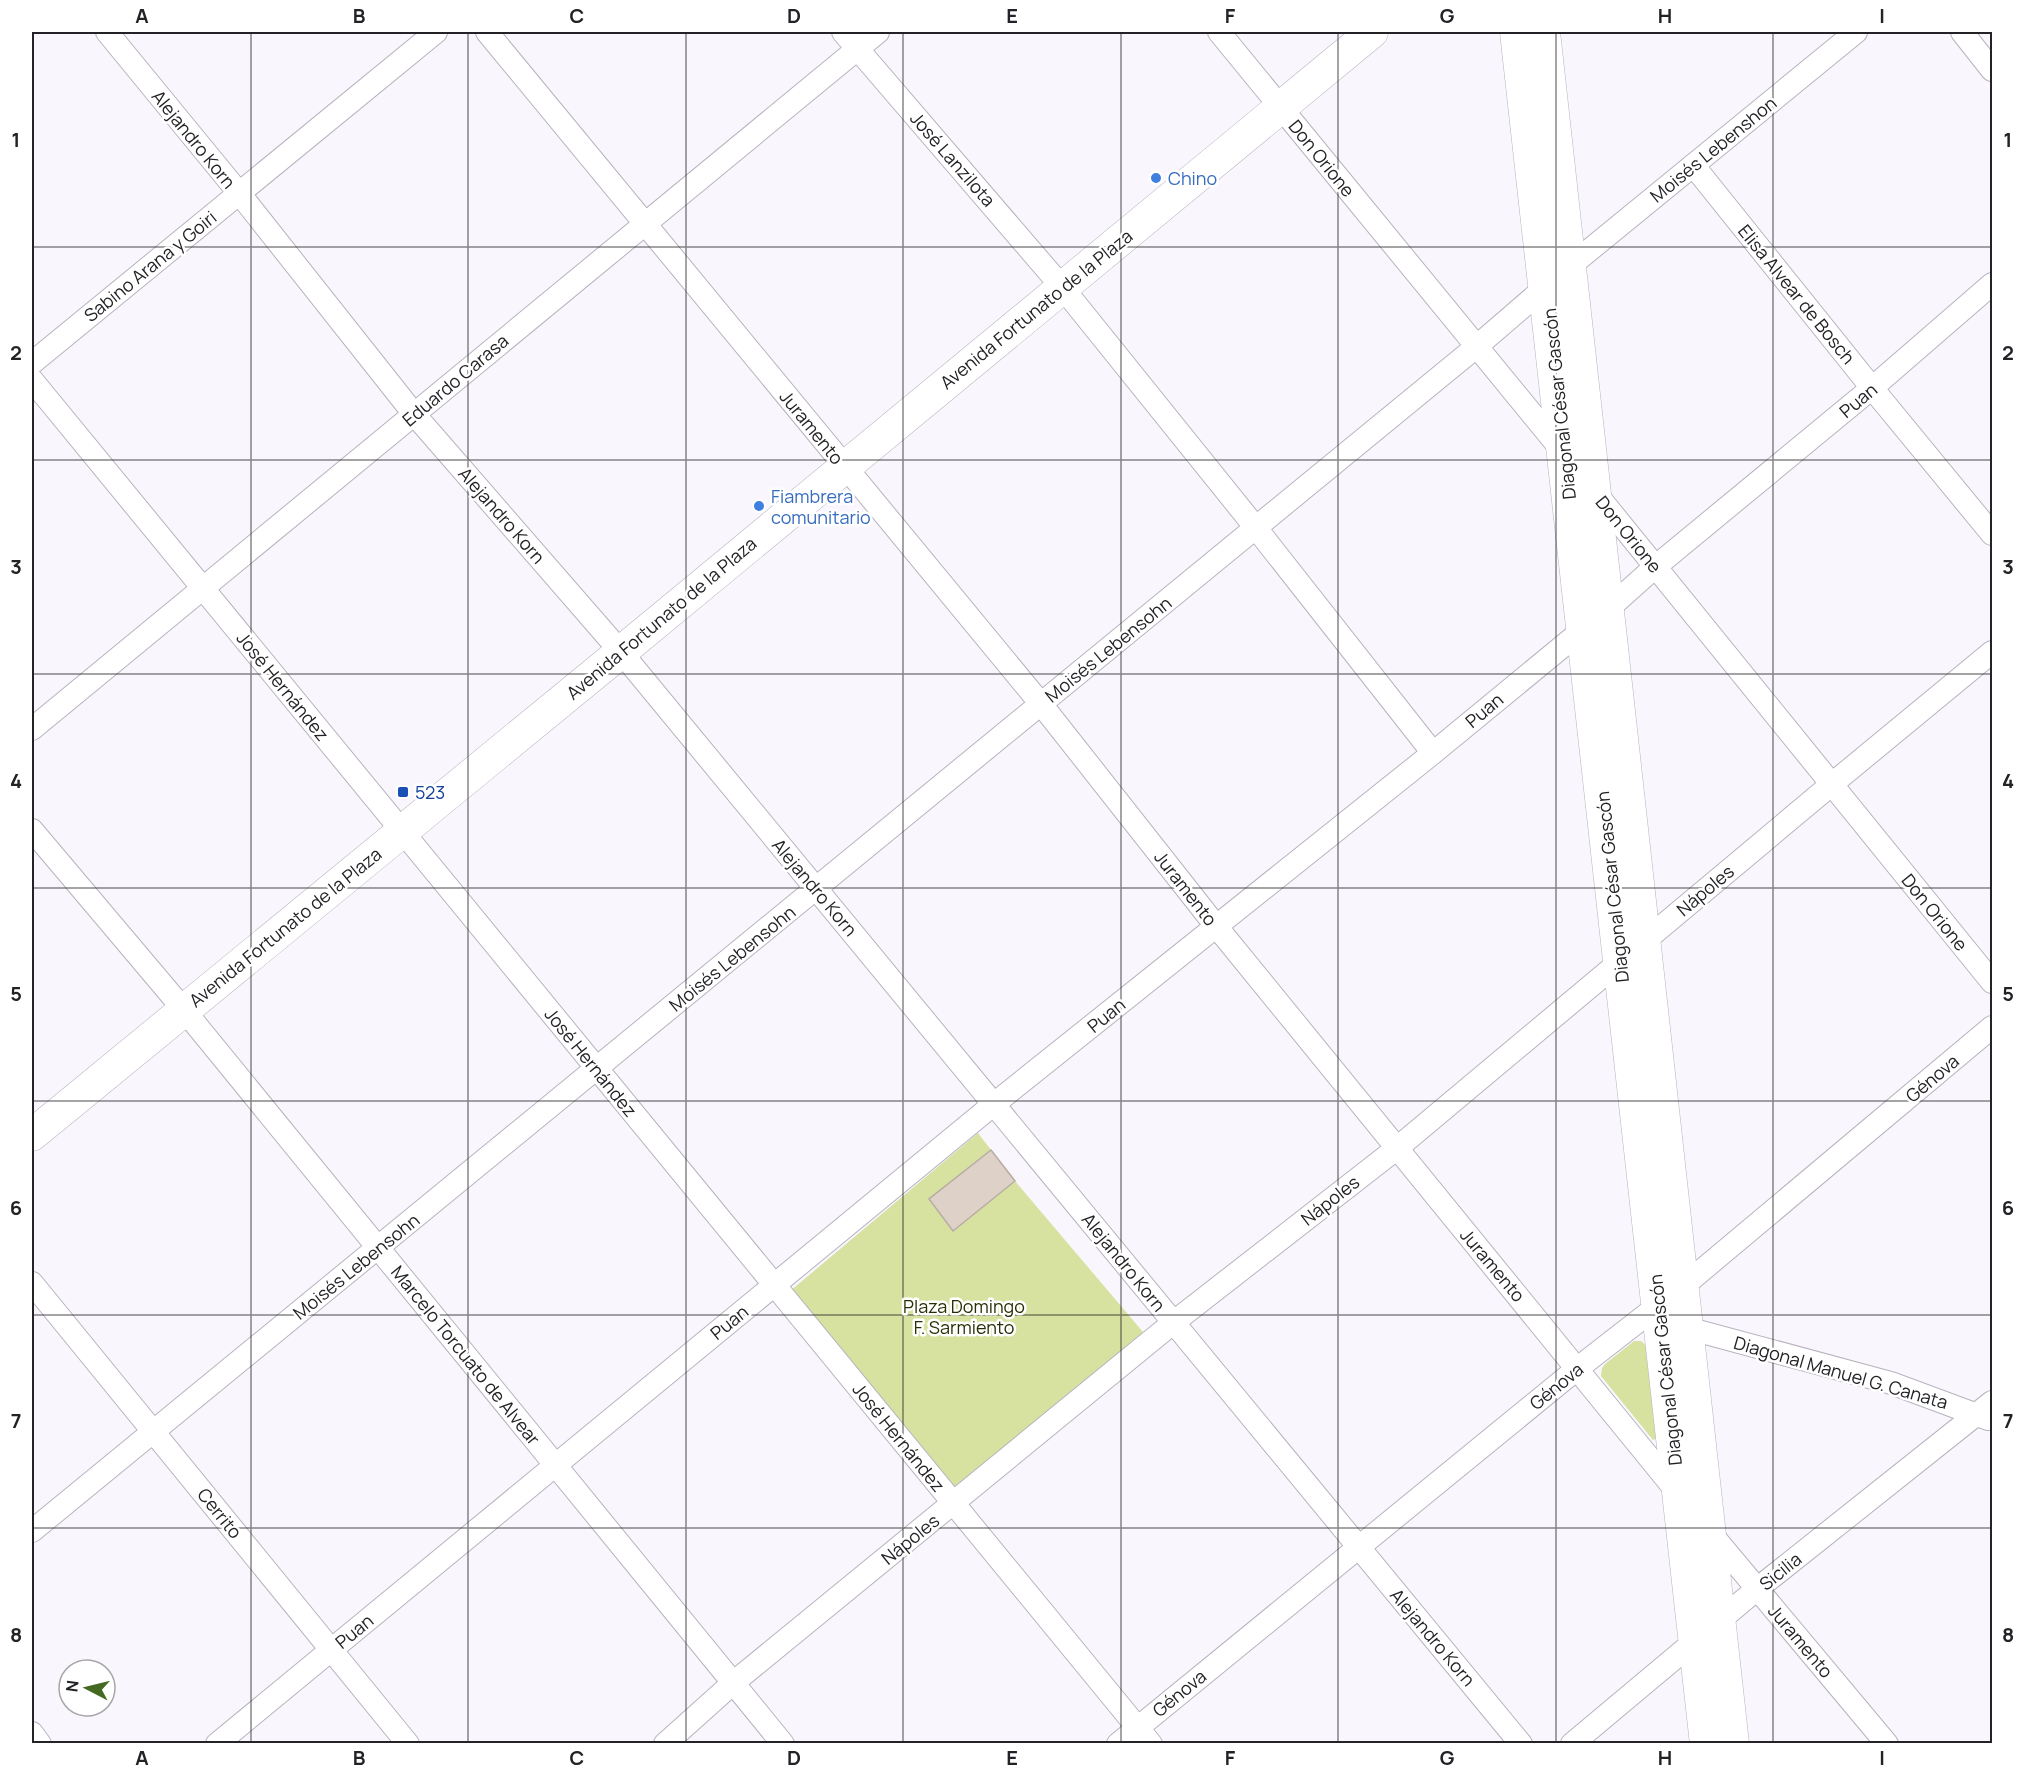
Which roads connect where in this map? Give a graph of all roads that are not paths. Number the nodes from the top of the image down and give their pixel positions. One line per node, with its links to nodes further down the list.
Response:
1 (107, 32): 15 (street, Alejandro Korn)
2 (436, 32): 15 (street, Sabino Arana y Goiri)
3 (487, 32): 16 (street, Juramento)
4 (878, 32): 11 (street, Eduardo Carasa)
5 (1219, 32): 13 (street, Don Orione)
6 (1372, 32): 13 (street, Avenida Fortunato de la Plaza)
7 (1516, 32): 20 (street, Diagonal César Gascón)
8 (1544, 32): 17 (street, Diagonal César Gascón)
9 (1856, 32): 14 (street, Moisés Lebenshon)
10 (1962, 32): 12 (street)
11 (850, 40): 16 (street, Eduardo Carasa); 19 (street, José Lanzilota)
12 (1992, 70)
13 (1281, 107): 19 (street, Avenida Fortunato de la Plaza); 21 (street, Don Orione)
14 (1693, 165): 17 (street, Moisés Lebenshon); 24 (street, Elisa Alvear de Bosch)
15 (239, 194): 22 (street, Sabino Arana y Goiri); 25 (street, Alejandro Korn)
16 (645, 223): 25 (street, Eduardo Carasa); 27 (street, Juramento)
17 (1570, 267): 20 (street, Moisés Lebensohn); 28 (street, Diagonal César Gascón)
18 (1992, 284): 24 (street, Puan)
19 (1062, 287): 27 (street, Avenida Fortunato de la Plaza); 29 (street, José Lanzilota)
20 (1546, 287): 21 (street, Moisés Lebensohn); 26 (street, Diagonal César Gascón)
21 (1476, 347): 26 (street, Don Orione); 29 (street, Moisés Lebensohn)
22 (32, 363)
23 (32, 380): 32 (street, José Hernández)
24 (1872, 388): 30 (street, Elisa Alvear de Bosch); 31 (street, Puan)
25 (414, 414): 32 (street, Eduardo Carasa); 35 (street, Alejandro Korn)
26 (1564, 453): 28 (street, Don Orione); 34 (street, Diagonal César Gascón)
27 (845, 466): 35 (street, Avenida Fortunato de la Plaza); 37 (street, Juramento)
28 (1595, 493): 31 (street, Don Orione); 33 (street, Diagonal César Gascón)
29 (1256, 528): 37 (street, Moisés Lebensohn); 39 (street, José Lanzilota)
30 (1992, 534)
31 (1655, 567): 33 (street, Puan); 40 (street, Don Orione)
32 (202, 588): 38 (street, Eduardo Carasa); 42 (street, José Hernández)
33 (1608, 609): 34 (street, Puan); 45 (street, Diagonal César Gascón)
34 (1583, 628): 39 (street, Puan); 46 (street, Diagonal César Gascón)
35 (621, 652): 42 (street, Avenida Fortunato de la Plaza); 43 (street, Alejandro Korn)
36 (1992, 652): 40 (street, Nápoles)
37 (1041, 704): 43 (street, Moisés Lebensohn); 44 (street, Juramento)
38 (32, 729)
39 (1432, 753): 44 (street, Puan)
40 (1832, 784): 45 (street, Nápoles); 47 (street, Don Orione)
41 (32, 830): 48 (street, Marcelo Torcuato de Alvear)
42 (402, 831): 48 (street, Avenida Fortunato de la Plaza); 50 (street, José Hernández)
43 (816, 889): 50 (street, Moisés Lebensohn); 51 (street, Alejandro Korn)
44 (1216, 926): 51 (street, Puan); 53 (street, Juramento)
45 (1644, 940): 46 (street, Nápoles); 57 (street, Diagonal César Gascón)
46 (1620, 961): 53 (street, Nápoles); 58 (street, Diagonal César Gascón)
47 (1992, 982)
48 (184, 1010): 52 (street, Avenida Fortunato de la Plaza); 54 (street, Marcelo Torcuato de Alvear)
49 (1992, 1028): 57 (street, Génova)
50 (597, 1069): 54 (street, Moisés Lebensohn); 56 (street, José Hernández)
51 (994, 1104): 56 (street, Puan); 59 (street, Alejandro Korn)
52 (32, 1135)
53 (1396, 1149): 59 (street, Nápoles); 61 (street, Juramento)
54 (378, 1248): 63 (street, Moisés Lebensohn); 64 (street, Marcelo Torcuato de Alvear)
55 (32, 1283): 63 (street, Cerrito)
56 (774, 1285): 64 (street, Puan); 66 (street, José Hernández)
57 (1682, 1287): 58 (street, Génova); 60 (street, Diagonal César Gascón)
58 (1658, 1307): 61 (street, Génova); 65 (street, Diagonal César Gascón)
59 (1174, 1323): 66 (street, Nápoles); 69 (street, Alejandro Korn)
60 (1687, 1328): 62 (street, Diagonal Manuel G. Canata); 68 (street, Diagonal César Gascón)
61 (1578, 1368): 65 (street, Juramento); 69 (street, Génova)
62 (1988, 1412): 70 (street, Sicilia)
63 (154, 1432): 67 (street, Moisés Lebensohn); 73 (street, Cerrito)
64 (556, 1465): 73 (street, Puan); 74 (street, Marcelo Torcuato de Alvear)
65 (1679, 1495): 68 (street, Juramento); 72 (street, Diagonal César Gascón)
66 (953, 1503): 74 (street, Nápoles); 76 (street, José Hernández)
67 (32, 1532)
68 (1710, 1533): 70 (street, Juramento); 71 (street, Diagonal César Gascón)
69 (1359, 1546): 76 (street, Génova); 83 (street, Alejandro Korn)
70 (1757, 1589): 71 (street, Sicilia); 87 (street, Juramento)
71 (1719, 1621): 72 (street, Sicilia); 86 (street, Diagonal César Gascón)
72 (1695, 1642): 84 (street, Sicilia); 85 (street, Diagonal César Gascón)
73 (332, 1649): 78 (street, Puan); 79 (street, Cerrito)
74 (734, 1683): 80 (street, Nápoles); 81 (street, Marcelo Torcuato de Alvear)
75 (32, 1733): 77 (street)
76 (1144, 1736): 82 (street, Génova)
77 (40, 1743)
78 (217, 1743)
79 (408, 1743)
80 (665, 1743)
81 (783, 1743)
82 (1118, 1743)
83 (1521, 1743)
84 (1572, 1743)
85 (1706, 1743)
86 (1733, 1743)
87 (1887, 1743)

